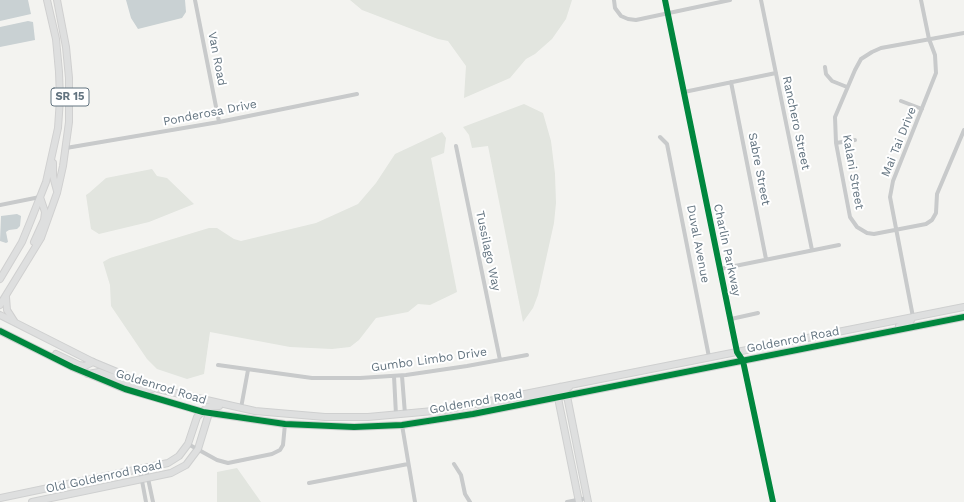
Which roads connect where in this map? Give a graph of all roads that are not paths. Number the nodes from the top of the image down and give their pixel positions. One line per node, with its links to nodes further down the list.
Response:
1 (48, 0): 22 (main road, SR 15)
2 (57, 0): 28 (main road, SR 15)
3 (195, 0): 21 (street, Van Road)
4 (614, 0): 10 (street)
5 (666, 0): 10 (street, Charlin Parkway)
6 (730, 0): 9 (street)
7 (761, 0): 14 (street, Ranchero Street)
8 (921, 0): 12 (street, Mai Tai Drive)
9 (713, 2): 10 (street)
10 (668, 12): 17 (street, Charlin Parkway)
11 (964, 33): 12 (street, Kalani Street)
12 (929, 39): 16 (street, Kalani Street); 20 (street, Mai Tai Drive)
13 (825, 67): 16 (street)
14 (776, 73): 15 (street); 34 (street, Ranchero Street)
15 (731, 82): 17 (street); 36 (street, Sabre Street)
16 (847, 87): 26 (street, Kalani Street)
17 (684, 92): 37 (street, Charlin Parkway)
18 (357, 94): 21 (street, Ponderosa Drive)
19 (900, 100): 20 (street)
20 (922, 109): 32 (street, Mai Tai Drive)
21 (219, 122): 28 (street, Ponderosa Drive)
22 (58, 128): 29 (main road); 30 (main road, SR 15)
23 (964, 130): 32 (street)
24 (660, 137): 54 (street, Duval Avenue)
25 (855, 140): 26 (street)
26 (836, 143): 32 (street, Kalani Street)
27 (456, 146): 55 (street, Tussilago Way)
28 (66, 148): 29 (main road, SR 15)
29 (57, 193): 35 (main road, SR 15)
30 (40, 197): 31 (street); 35 (main road); 38 (main road, SR 15)
31 (0, 205)
32 (896, 229): 44 (street, Mai Tai Drive)
33 (839, 245): 34 (street)
34 (812, 250): 36 (street)
35 (30, 257): 39 (main road, SR 15)
36 (766, 259): 37 (street)
37 (720, 268): 46 (street, Charlin Parkway)
38 (0, 279)
39 (7, 294): 40 (main road, SR 15); 47 (main road)
40 (0, 305)
41 (961, 308): 44 (main road, Goldenrod Road); 48 (main road)
42 (758, 313): 46 (street)
43 (0, 315): 47 (main road, Goldenrod Road)
44 (913, 317): 50 (main road); 52 (main road, Goldenrod Road)
45 (964, 317): 48 (main road, Goldenrod Road)
46 (731, 319): 52 (street, Charlin Parkway)
47 (14, 321): 57 (main road, Goldenrod Road)
48 (914, 327): 50 (main road, Goldenrod Road)
49 (0, 331): 51 (main road, Goldenrod Road)
50 (867, 336): 56 (main road, Goldenrod Road)
51 (37, 349): 57 (main road); 60 (main road, Goldenrod Road)
52 (737, 352): 54 (main road, Goldenrod Road); 56 (street, Charlin Parkway)
53 (527, 354): 55 (street, Gumbo Limbo Drive)
54 (709, 357): 63 (main road, Goldenrod Road)
55 (500, 360): 62 (street, Gumbo Limbo Drive)
56 (743, 361): 68 (main road, Goldenrod Road); 96 (street, Charlin Parkway)
57 (93, 362): 65 (main road, Goldenrod Road)
58 (218, 365): 59 (street, Gumbo Limbo Drive)
59 (248, 370): 61 (street, Gumbo Limbo Drive); 71 (street)
60 (88, 374): 65 (main road); 72 (main road, Goldenrod Road)
61 (394, 376): 62 (street, Gumbo Limbo Drive); 66 (street)
62 (402, 376): 67 (street)
63 (581, 382): 64 (main road, Goldenrod Road); 69 (main road)
64 (560, 387): 73 (main road, Goldenrod Road); 74 (main road)
65 (158, 388): 70 (main road, Goldenrod Road)
66 (394, 392): 67 (street); 75 (street)
67 (403, 392): 73 (street)
68 (567, 396): 69 (main road, Goldenrod Road); 88 (main road)
69 (558, 398): 74 (main road, Goldenrod Road); 89 (main road)
70 (227, 406): 71 (main road, Goldenrod Road); 72 (main road)
71 (241, 408): 75 (main road, Goldenrod Road)
72 (206, 413): 76 (main road, Goldenrod Road); 78 (main road, Old Goldenrod Road); 79 (main road, Old Goldenrod Road)
73 (405, 414): 75 (main road, Goldenrod Road)
74 (473, 414): 77 (main road, Goldenrod Road)
75 (396, 415)
76 (285, 424): 77 (main road, Goldenrod Road); 79 (street)
77 (402, 424): 80 (street)
78 (188, 444): 79 (street); 82 (main road, Old Goldenrod Road)
79 (198, 449): 84 (main road, Old Goldenrod Road)
80 (408, 464): 86 (street); 93 (street)
81 (454, 464): 94 (street)
82 (146, 469): 83 (main road, Old Goldenrod Road); 84 (street)
83 (140, 470): 85 (street); 87 (main road, Old Goldenrod Road)
84 (148, 479): 85 (main road, Old Goldenrod Road); 92 (street)
85 (142, 480): 90 (main road, Old Goldenrod Road); 91 (street)
86 (309, 483)
87 (0, 498)
88 (588, 500): 89 (street)
89 (579, 501): 95 (street)
90 (32, 502)
91 (146, 502)
92 (153, 502)
93 (416, 502)
94 (470, 502)
95 (567, 502)
96 (773, 502)

